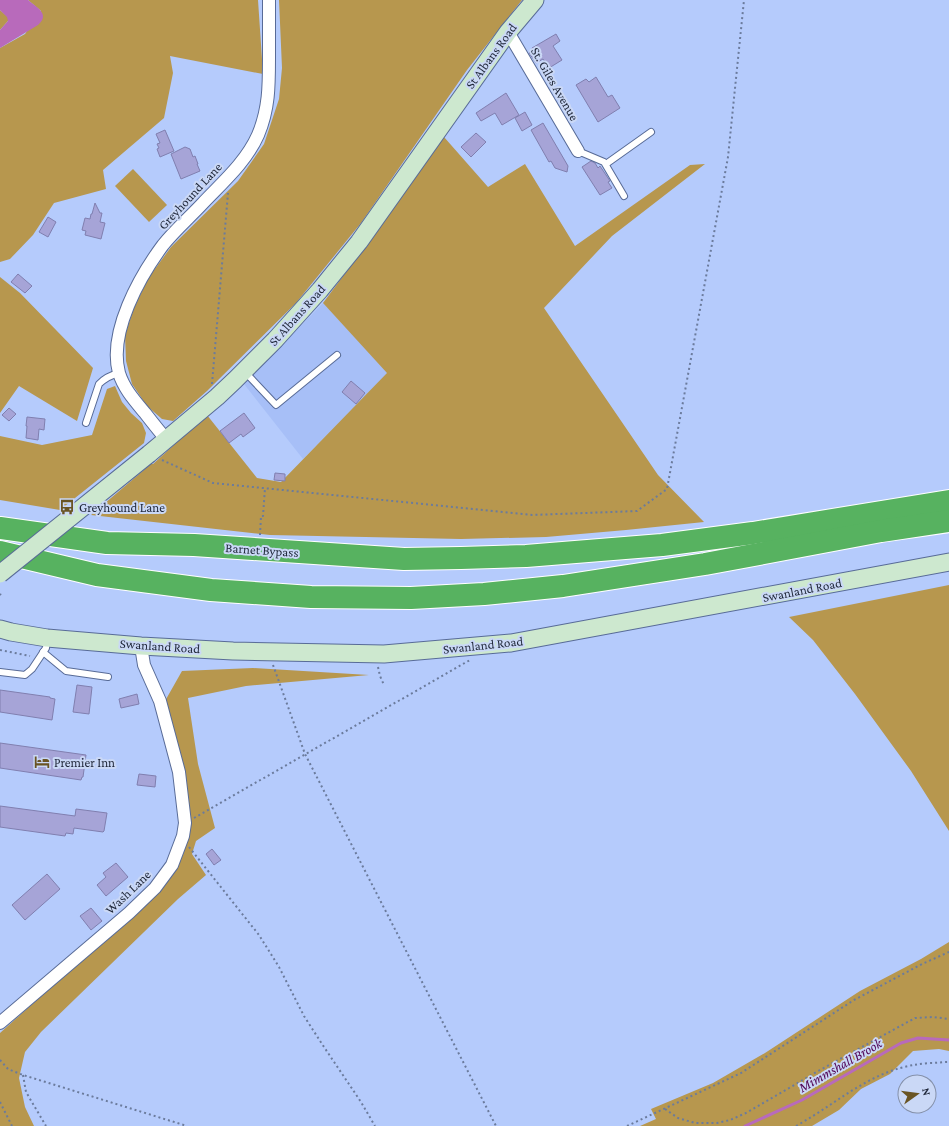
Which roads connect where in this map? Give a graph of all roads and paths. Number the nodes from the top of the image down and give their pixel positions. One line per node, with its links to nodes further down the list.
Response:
1 (269, 0): 8 (street, Greyhound Lane)
2 (535, 0): 4 (street, St Albans Road)
3 (744, 0): 17 (path)
4 (508, 32): 6 (street, St. Giles Avenue); 11 (street, St Albans Road)
5 (651, 132): 7 (lane)
6 (578, 151): 7 (lane)
7 (606, 164): 9 (lane)
8 (226, 178): 12 (street, Greyhound Lane); 13 (path)
9 (624, 196)
10 (337, 355): 11 (lane)
11 (244, 371): 13 (street, St Albans Road)
12 (119, 373): 14 (lane); 15 (street, Greyhound Lane)
13 (217, 397): 15 (street, St Albans Road)
14 (86, 423)
15 (166, 439): 16 (street, St Albans Road)
16 (149, 454): 17 (path); 27 (street, St Albans Road, bridge)
17 (265, 488): 22 (path)
18 (949, 501): 23 (highway, Barnet Bypass)
19 (0, 515): 23 (highway)
20 (949, 521): 28 (highway)
21 (0, 528): 23 (highway, Barnet Bypass)
22 (260, 533)
23 (194, 546)
24 (0, 552): 28 (highway)
25 (0, 562): 28 (highway)
26 (949, 562): 33 (street, Swanland Road)
27 (0, 574)
28 (97, 574)
29 (4, 628): 30 (street, Swanland Road)
30 (45, 645): 31 (street, Swanland Road); 34 (lane); 38 (lane)
31 (141, 646): 33 (street, Swanland Road); 41 (street, Wash Lane)
32 (0, 650): 34 (path)
33 (377, 654): 39 (path)
34 (39, 658): 37 (lane)
35 (470, 660): 40 (path)
36 (272, 662): 40 (path)
37 (0, 672)
38 (108, 677)
39 (384, 684)
40 (305, 754): 41 (path); 55 (path)
41 (185, 823): 42 (street, Wash Lane)
42 (183, 836): 45 (street, Wash Lane); 54 (path)
43 (949, 952): 50 (path)
44 (949, 1019): 50 (path)
45 (0, 1023)
46 (0, 1060): 48 (path)
47 (949, 1062): 57 (path)
48 (23, 1075): 52 (path); 53 (path)
49 (0, 1102): 51 (path)
50 (665, 1109): 56 (path)
51 (12, 1126)
52 (46, 1126)
53 (187, 1126)
54 (375, 1126)
55 (496, 1126)
56 (627, 1126)
57 (796, 1126)

